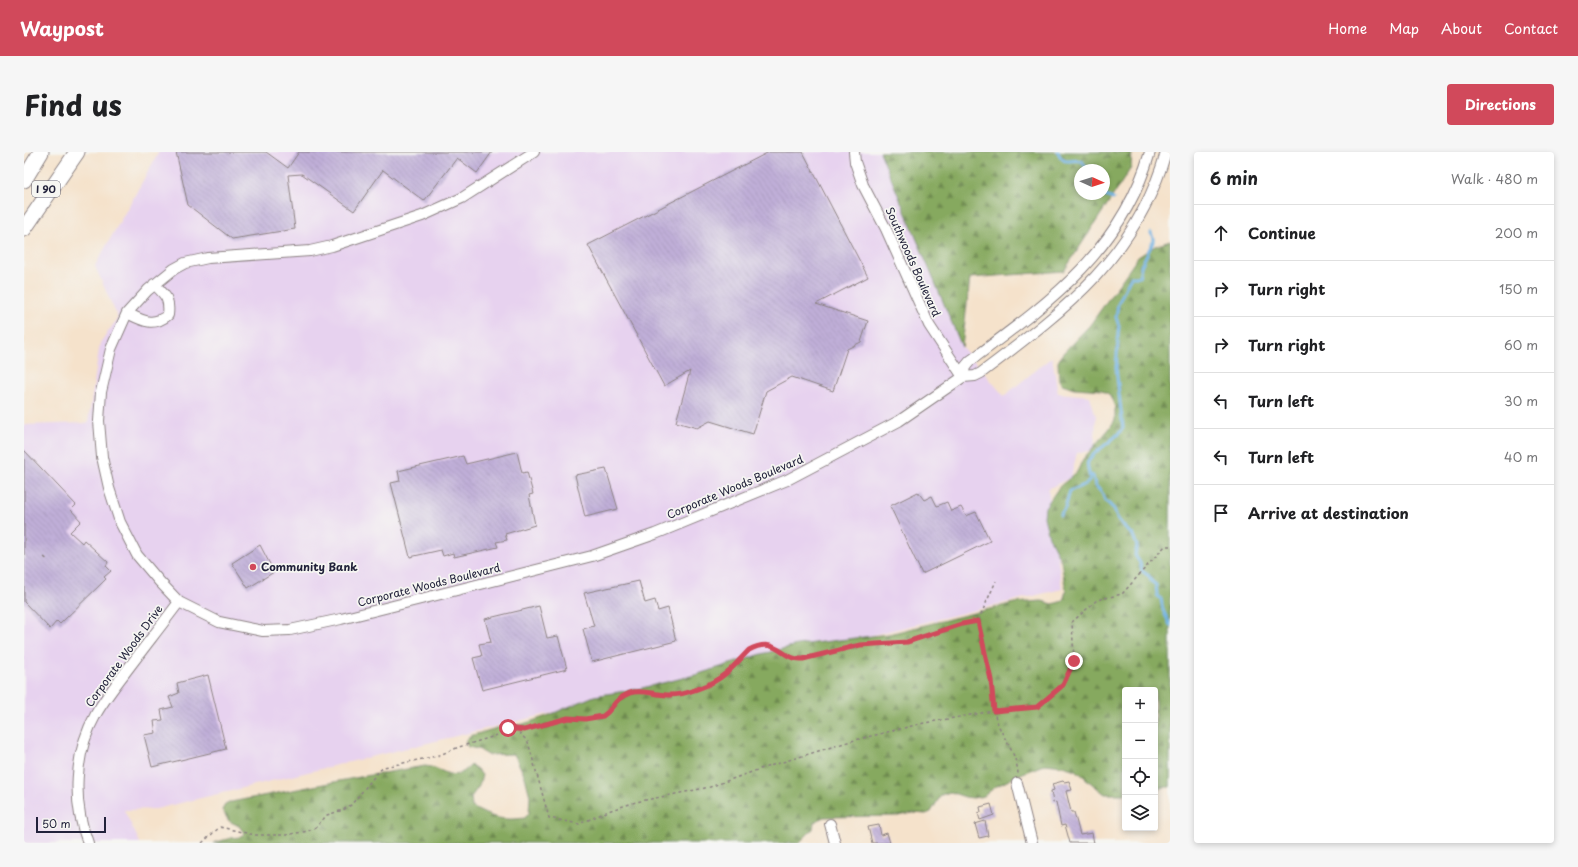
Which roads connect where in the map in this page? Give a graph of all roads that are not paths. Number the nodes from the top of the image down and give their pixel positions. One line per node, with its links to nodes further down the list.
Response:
1 (41, 152): 8 (highway, I 90)
2 (67, 152): 9 (highway, I 90)
3 (78, 152): 10 (highway)
4 (534, 152): 11 (street, Corporate Woods Boulevard)
5 (854, 152): 13 (street, Southwoods Boulevard)
6 (1150, 152): 13 (street, Corporate Woods Boulevard)
7 (1166, 152): 13 (street, Corporate Woods Boulevard)
8 (24, 180)
9 (24, 226)
10 (24, 229)
11 (154, 284): 12 (street, Corporate Woods Boulevard); 12 (street)
12 (127, 313): 14 (street, Corporate Woods Boulevard)
13 (963, 377): 14 (street, Corporate Woods Boulevard)
14 (179, 602): 17 (street, Corporate Woods Drive)
15 (1017, 783): 19 (street)
16 (830, 824): 18 (street)
17 (88, 843)
18 (835, 843)
19 (1032, 843)

